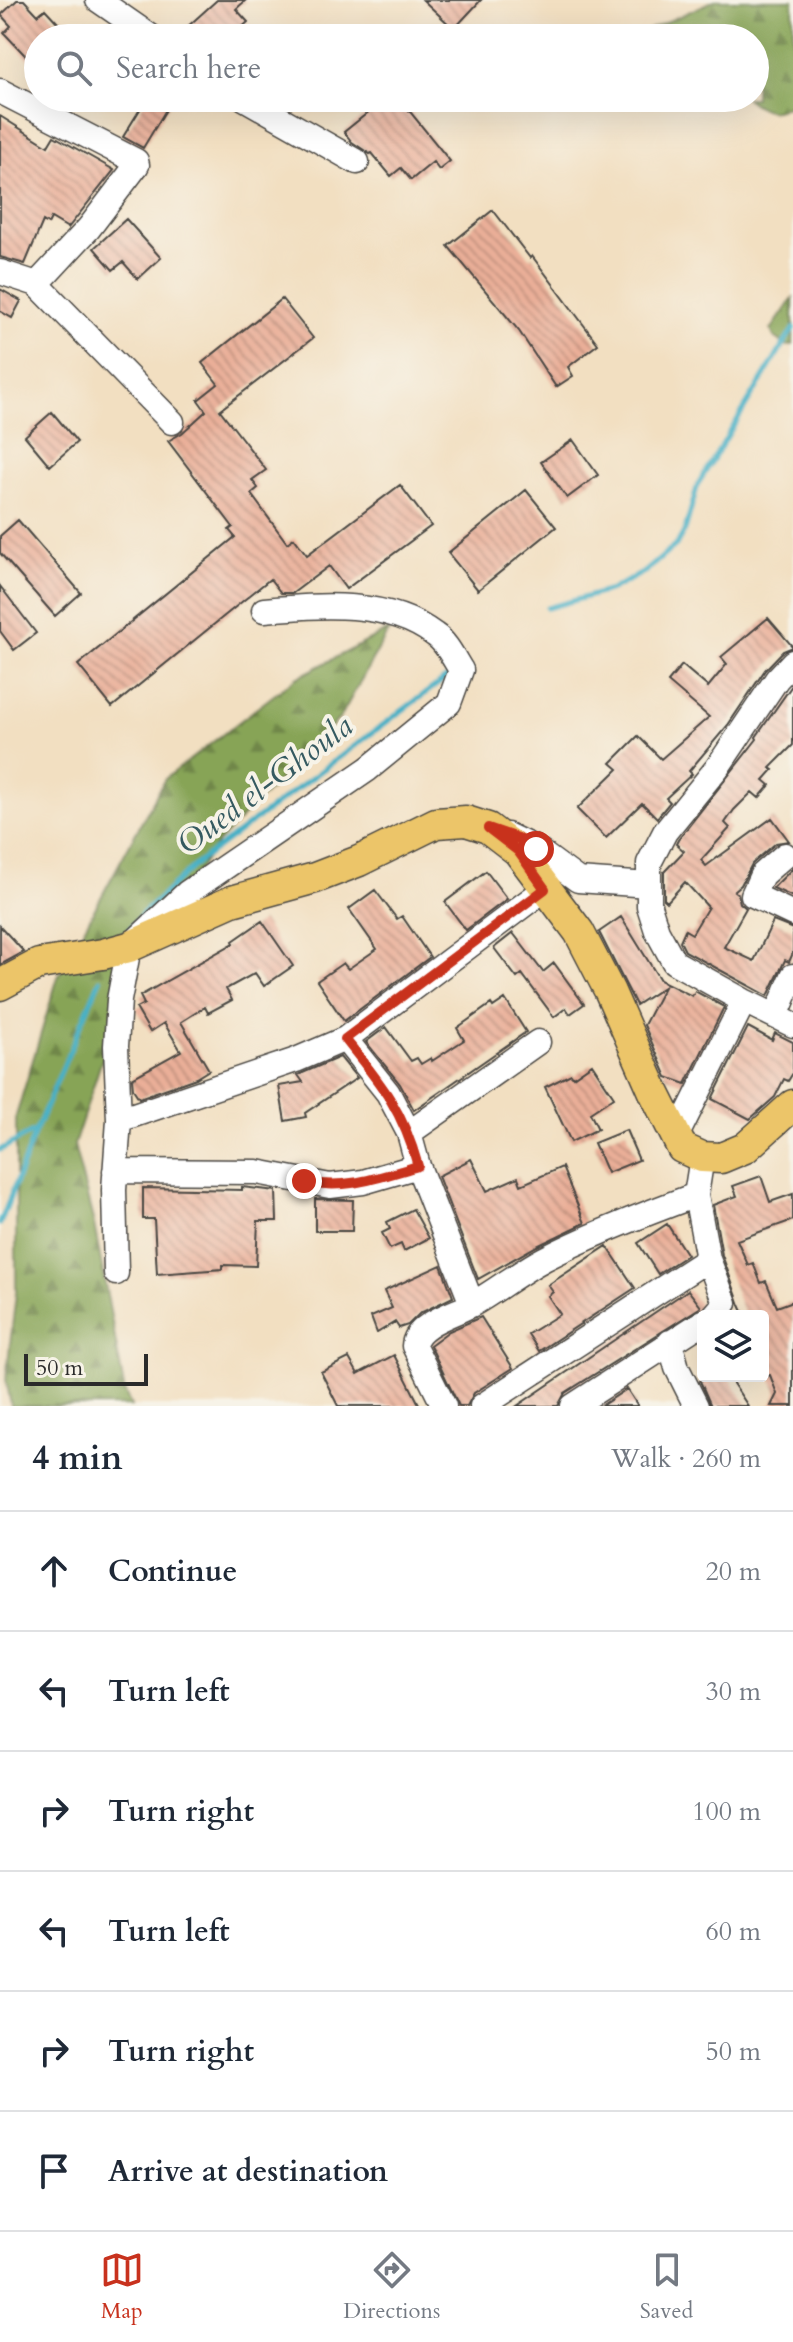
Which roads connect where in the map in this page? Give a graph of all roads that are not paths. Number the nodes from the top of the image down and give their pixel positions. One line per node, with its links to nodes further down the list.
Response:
1 (98, 0): 2 (street)
2 (133, 24)
3 (0, 91): 4 (street)
4 (24, 103)
5 (41, 112): 9 (street)
6 (269, 112): 7 (street)
7 (357, 162)
8 (0, 272): 9 (street)
9 (37, 284): 10 (street)
10 (172, 422)
11 (264, 610): 18 (street)
12 (793, 662): 15 (street)
13 (488, 828): 15 (street); 16 (main road); 18 (main road)
14 (785, 855): 17 (street)
15 (649, 885): 21 (street)
16 (545, 889): 23 (street); 28 (main road)
17 (793, 914)
18 (129, 947): 20 (main road); 26 (street)
19 (793, 976): 22 (street)
20 (0, 985)
21 (744, 1001): 22 (street); 28 (street)
22 (785, 1020)
23 (345, 1039): 26 (street); 27 (street)
24 (538, 1042): 27 (street)
25 (793, 1105): 29 (main road)
26 (119, 1120): 31 (street)
27 (409, 1133): 30 (street)
28 (676, 1137): 29 (main road)
29 (702, 1157): 32 (street)
30 (418, 1166): 31 (street); 35 (street)
31 (115, 1171): 34 (street)
32 (696, 1195): 33 (street); 35 (street)
33 (708, 1259): 36 (street); 40 (street)
34 (116, 1273)
35 (472, 1304): 39 (street)
36 (719, 1310)
37 (697, 1326): 38 (street)
38 (670, 1342): 41 (street); 42 (street)
39 (444, 1406)
40 (482, 1406)
41 (573, 1406)
42 (696, 1406)

